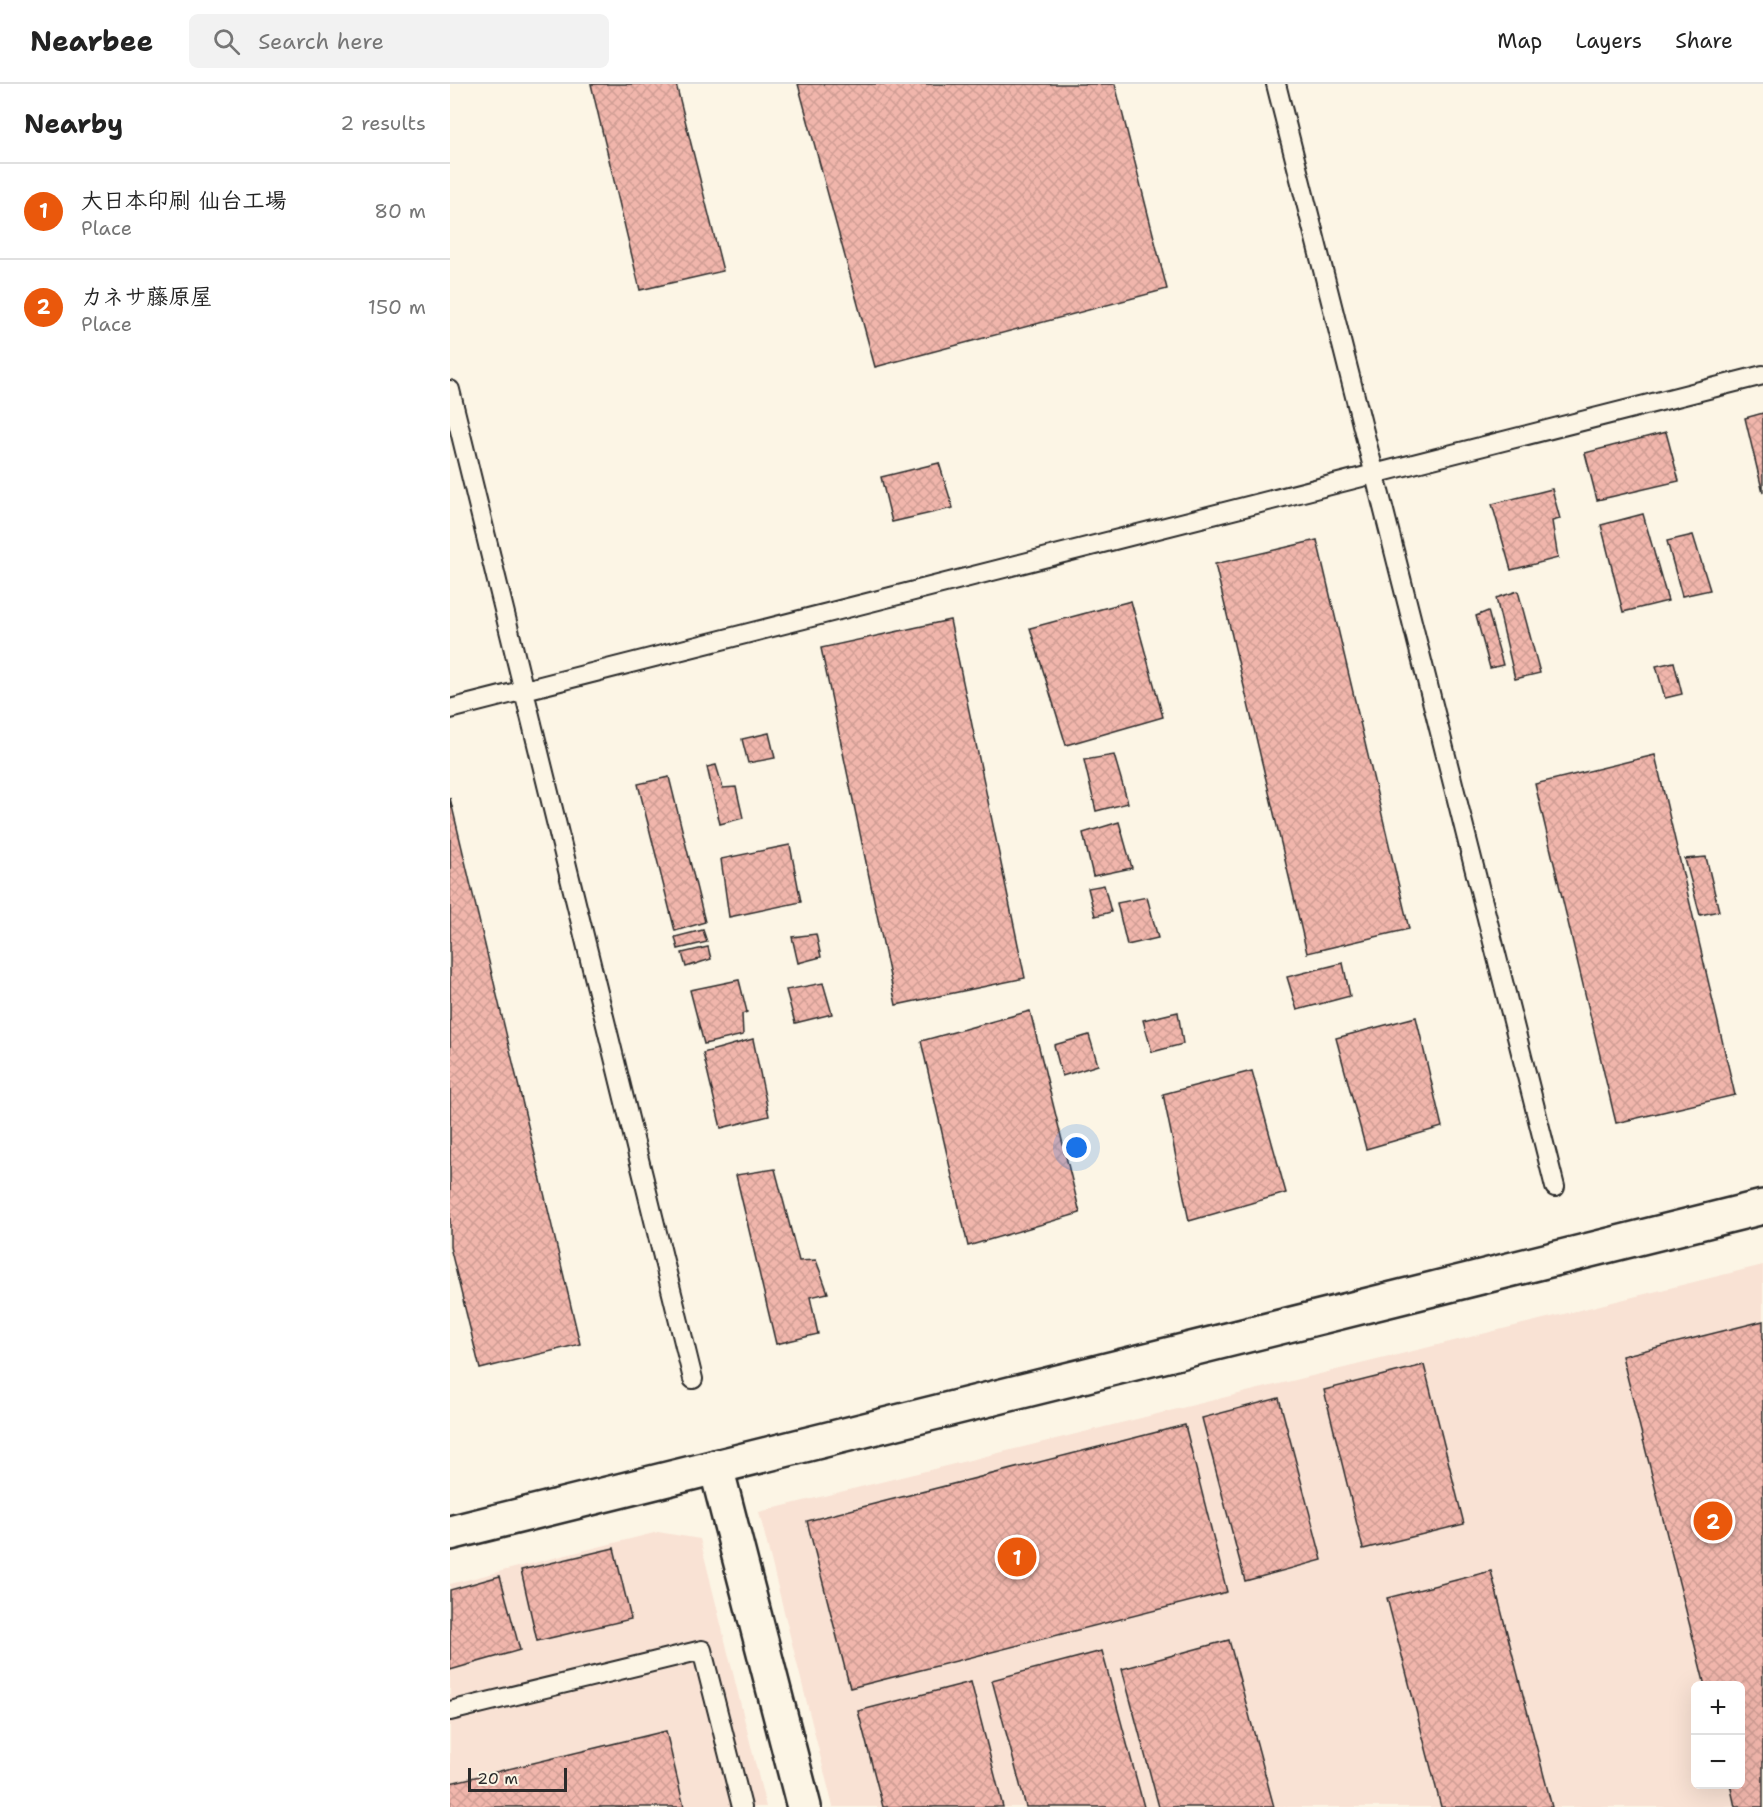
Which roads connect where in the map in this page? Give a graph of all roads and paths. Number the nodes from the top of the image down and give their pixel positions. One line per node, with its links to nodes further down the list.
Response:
1 (1276, 84): 4 (lane)
2 (1763, 375): 4 (lane)
3 (450, 390): 5 (lane)
4 (1374, 474): 5 (lane); 7 (lane)
5 (524, 690): 6 (lane); 9 (lane)
6 (450, 709)
7 (1555, 1186)
8 (1763, 1207): 10 (street)
9 (693, 1379)
10 (716, 1467): 11 (street); 14 (street)
11 (450, 1533)
12 (450, 1711): 13 (lane)
13 (742, 1807)
14 (804, 1807)

